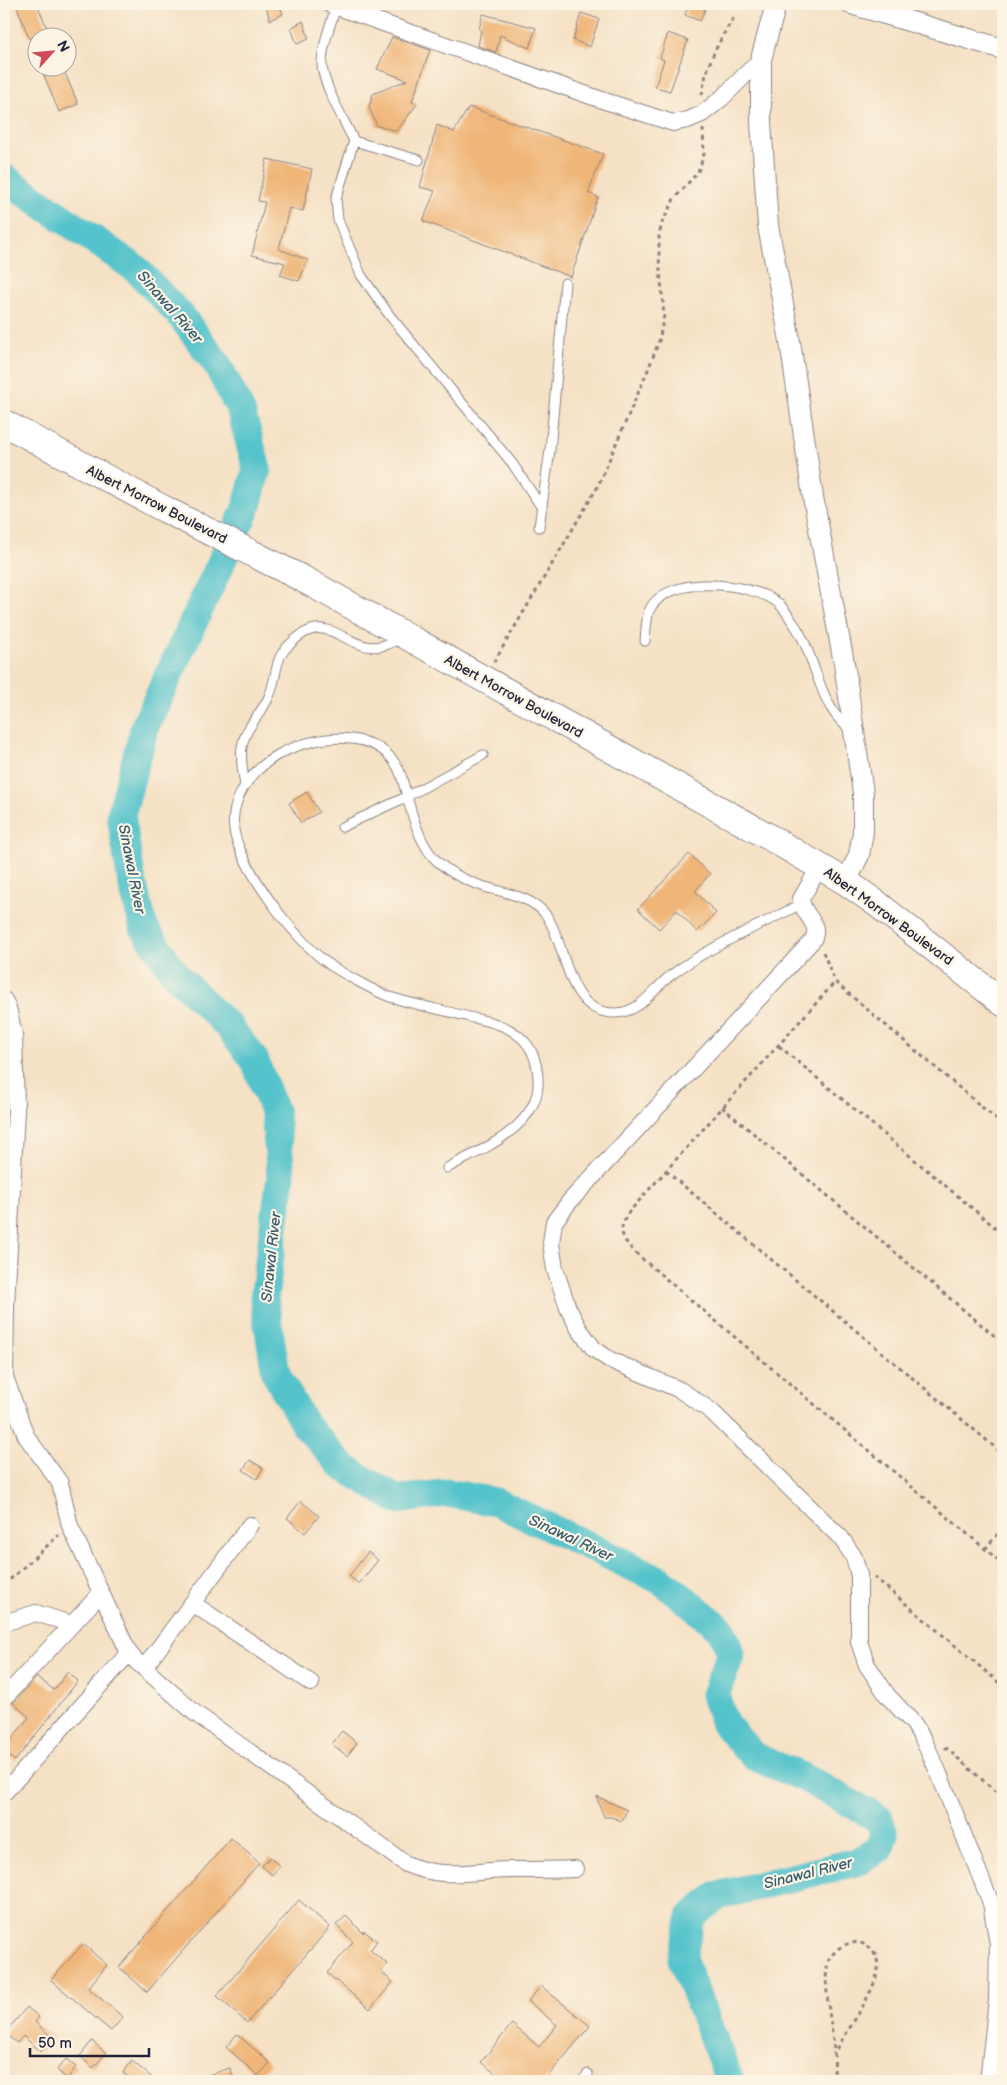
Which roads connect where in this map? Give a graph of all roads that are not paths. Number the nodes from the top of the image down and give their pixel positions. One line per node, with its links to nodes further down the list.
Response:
1 (776, 4): 5 (street)
2 (851, 4): 4 (street)
3 (334, 5): 5 (street); 6 (lane)
4 (1003, 49)
5 (761, 59): 14 (street)
6 (354, 142): 7 (lane); 10 (lane)
7 (419, 160)
8 (565, 282): 10 (lane)
9 (4, 423): 12 (main road, Albert Morrow Boulevard)
10 (542, 508): 11 (lane)
11 (539, 527)
12 (404, 635): 16 (lane); 19 (main road, Albert Morrow Boulevard)
13 (645, 641): 14 (lane)
14 (854, 732): 20 (street)
15 (483, 755): 17 (lane)
16 (246, 785): 17 (lane); 24 (lane)
17 (406, 797): 18 (lane); 21 (lane)
18 (342, 827)
19 (820, 866): 20 (main road, Albert Morrow Boulevard); 21 (street)
20 (846, 882): 23 (main road, Albert Morrow Boulevard)
21 (802, 904): 36 (street)
22 (4, 1000): 26 (street)
23 (1003, 1003)
24 (448, 1168)
25 (250, 1525): 27 (street)
26 (100, 1592): 29 (street); 30 (street)
27 (192, 1603): 31 (street); 32 (street)
28 (4, 1623): 29 (street)
29 (71, 1624): 33 (street)
30 (129, 1653): 31 (street); 34 (street)
31 (144, 1668): 35 (street)
32 (311, 1683)
33 (4, 1698)
34 (4, 1793)
35 (575, 1869)
36 (988, 2081)

